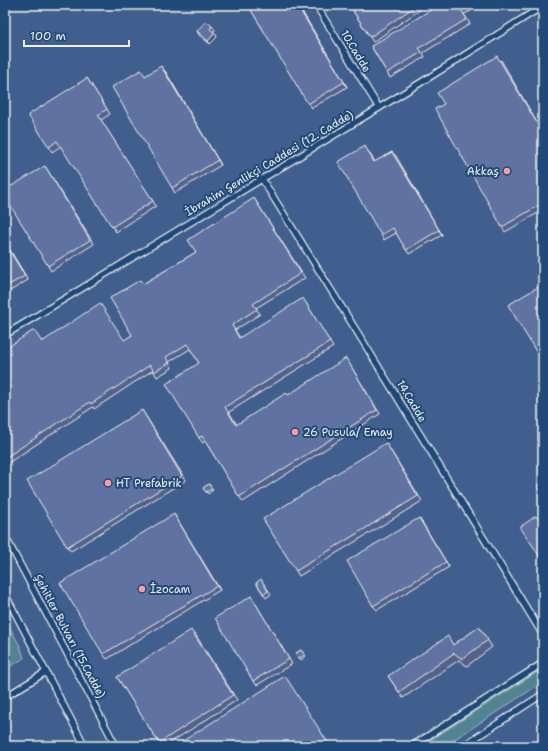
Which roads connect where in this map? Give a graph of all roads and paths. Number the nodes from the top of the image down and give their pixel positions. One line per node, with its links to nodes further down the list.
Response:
1 (316, 5): 3 (street, 10.Cadde)
2 (543, 6): 3 (street, İbrahim Şenlikçi Caddesi (12. Cadde))
3 (379, 108): 4 (street, İbrahim Şenlikçi Caddesi (12. Cadde))
4 (262, 179): 5 (street, İbrahim Şenlikçi Caddesi (12. Cadde)); 8 (street, 14.Cadde)
5 (5, 335)
6 (5, 536): 14 (street, Şehitler Bulvarı (15.Cadde))
7 (5, 594): 10 (street)
8 (543, 635)
9 (543, 664): 15 (street)
10 (46, 672): 12 (street); 13 (street)
11 (543, 694): 16 (street)
12 (5, 697)
13 (85, 746)
14 (116, 746)
15 (412, 746)
16 (463, 746)

